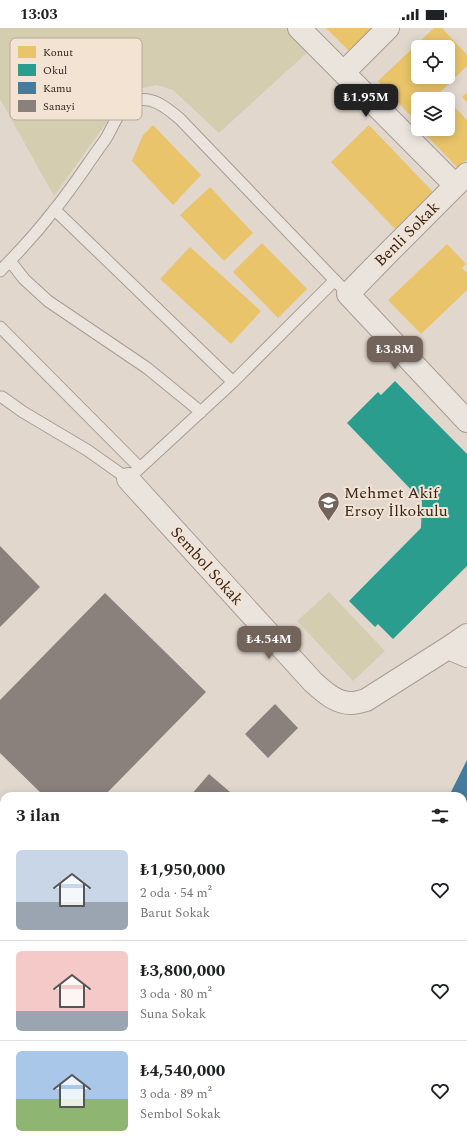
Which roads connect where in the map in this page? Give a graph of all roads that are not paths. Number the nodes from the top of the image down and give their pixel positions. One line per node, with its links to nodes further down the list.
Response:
1 (299, 28): 3 (street)
2 (388, 28): 3 (street)
3 (344, 72): 6 (street)
4 (142, 99): 10 (lane)
5 (115, 120): 7 (lane)
6 (461, 180): 10 (street, Benli Sokak)
7 (55, 210): 8 (lane); 12 (lane)
8 (10, 261): 9 (lane); 14 (lane)
9 (0, 271)
10 (341, 288): 12 (lane); 15 (street)
11 (0, 327): 16 (lane)
12 (233, 382): 14 (lane)
13 (2, 397): 16 (lane)
14 (201, 412): 16 (lane)
15 (467, 421)
16 (134, 474): 18 (street, Sembol Sokak)
17 (467, 635): 18 (street, Sembol Sokak)
18 (458, 652)

